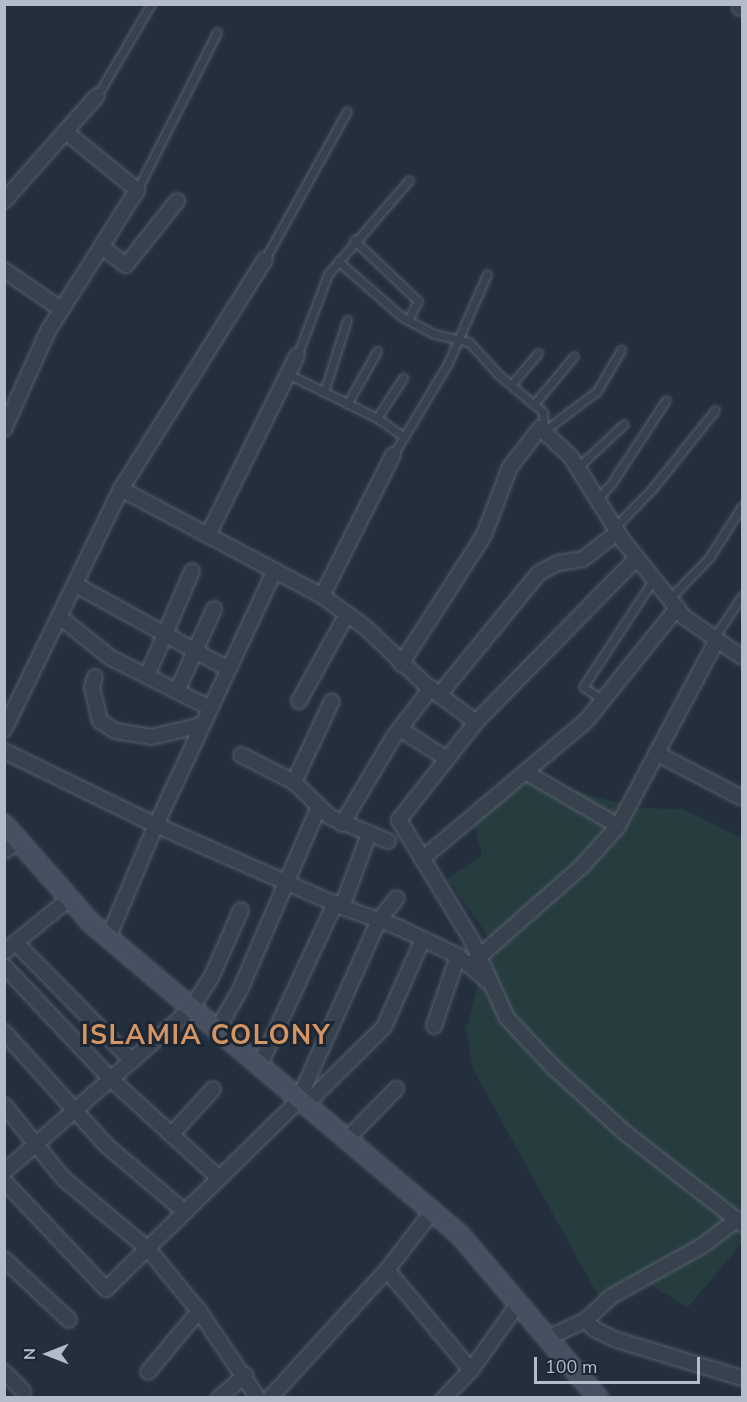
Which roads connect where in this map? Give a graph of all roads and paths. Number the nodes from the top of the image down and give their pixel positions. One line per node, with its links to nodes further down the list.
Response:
1 (151, 4): 3 (lane)
2 (217, 32): 7 (lane)
3 (96, 96): 5 (street)
4 (348, 111): 12 (lane)
5 (67, 133): 7 (street); 8 (street)
6 (409, 180): 10 (lane)
7 (137, 190): 11 (street)
8 (4, 201)
9 (177, 201): 11 (street)
10 (354, 240): 13 (lane); 18 (lane)
11 (102, 247): 16 (street)
12 (265, 259): 40 (street)
13 (338, 261): 18 (lane); 23 (lane)
14 (4, 270): 16 (street)
15 (487, 274): 19 (lane)
16 (62, 310): 35 (street)
17 (347, 320): 28 (lane)
18 (408, 320): 19 (lane)
19 (456, 339): 27 (lane); 37 (lane)
20 (621, 350): 36 (lane)
21 (377, 351): 30 (lane)
22 (538, 353): 27 (lane)
23 (297, 356): 25 (street)
24 (574, 356): 31 (lane)
25 (288, 375): 28 (lane); 44 (street)
26 (403, 378): 33 (lane)
27 (511, 385): 31 (lane)
28 (324, 392): 30 (lane)
29 (666, 400): 41 (lane)
30 (347, 404): 33 (lane)
31 (534, 404): 36 (lane)
32 (715, 410): 43 (lane)
33 (377, 418): 37 (lane)
34 (624, 424): 39 (lane)
35 (4, 429)
36 (544, 431): 39 (street); 60 (street)
37 (404, 436): 38 (lane)
38 (393, 455): 50 (street)
39 (577, 468): 41 (street)
40 (121, 489): 44 (street); 49 (street)
41 (597, 499): 43 (street)
42 (742, 506): 52 (lane)
43 (616, 530): 45 (street); 65 (street)
44 (208, 535): 46 (street)
45 (636, 559): 48 (street); 70 (street)
46 (275, 570): 50 (street); 61 (street)
47 (192, 572): 56 (street)
48 (653, 580): 52 (street); 66 (lane)
49 (76, 585): 55 (street); 56 (street)
50 (322, 596): 54 (street)
51 (742, 596): 57 (lane)
52 (674, 603): 57 (street); 66 (street)
53 (214, 609): 58 (street)
54 (347, 614): 60 (street); 67 (street)
55 (61, 618): 62 (street); 73 (street)
56 (165, 634): 58 (street); 62 (street)
57 (714, 640): 59 (street); 75 (street)
58 (196, 652): 61 (street); 64 (street)
59 (741, 652)
60 (401, 663): 65 (street)
61 (228, 669): 69 (street)
62 (147, 676): 64 (street)
63 (95, 677): 71 (street)
64 (177, 692): 69 (street)
65 (435, 692): 70 (street); 72 (street)
66 (603, 700): 78 (street)
67 (299, 701)
68 (332, 701): 79 (street)
69 (210, 708): 71 (street)
70 (476, 722): 77 (street)
71 (202, 725): 84 (street)
72 (400, 729): 77 (street); 83 (street)
73 (4, 730)
74 (4, 751): 84 (street)
75 (656, 753): 80 (street); 85 (street)
76 (241, 754): 79 (street)
77 (447, 759): 89 (street)
78 (527, 773): 85 (street); 89 (street)
79 (294, 782): 81 (street)
80 (742, 798)
81 (318, 809): 83 (street); 90 (street)
82 (4, 824): 88 (street)
83 (342, 824): 86 (street)
84 (156, 825): 90 (street); 96 (street)
85 (618, 826): 101 (street)
86 (369, 834): 87 (street); 93 (street)
87 (388, 841)
88 (12, 846): 91 (street)
89 (422, 859): 101 (street)
90 (286, 881): 93 (street); 106 (street)
91 (69, 898): 96 (street); 98 (street)
92 (397, 898): 95 (street)
93 (338, 905): 95 (street); 108 (street)
94 (241, 910): 103 (street)
95 (379, 920): 97 (street); 112 (street)
96 (108, 938): 103 (street)
97 (423, 939): 100 (street); 112 (street)
98 (17, 944): 99 (street); 107 (street)
99 (4, 952)
100 (458, 956): 101 (street); 104 (street)
101 (474, 961): 123 (street)
102 (4, 966): 109 (street)
103 (190, 1010): 106 (street); 107 (street)
104 (434, 1026)
105 (4, 1032): 114 (street)
106 (216, 1032): 108 (street)
107 (132, 1061): 109 (street)
108 (259, 1067): 112 (street)
109 (111, 1079): 114 (street); 115 (street)
110 (213, 1089): 115 (street)
111 (396, 1089): 116 (street)
112 (301, 1104): 116 (street); 119 (street)
113 (4, 1105): 117 (street)
114 (73, 1112): 117 (street); 121 (street)
115 (171, 1135): 119 (street)
116 (345, 1141): 122 (street)
117 (37, 1143): 118 (street); 124 (street)
118 (4, 1172)
119 (219, 1178): 121 (street)
120 (4, 1181): 124 (street)
121 (185, 1212): 124 (street)
122 (432, 1212): 126 (street); 127 (street)
123 (739, 1222): 130 (street)
124 (148, 1249): 128 (street)
125 (4, 1259): 129 (street)
126 (387, 1270): 132 (street); 140 (street)
127 (518, 1304): 131 (street); 132 (street)
128 (199, 1311): 134 (street); 135 (street)
129 (69, 1320)
130 (586, 1320): 131 (street); 136 (street)
131 (545, 1339): 142 (street)
132 (471, 1370): 141 (street)
133 (4, 1372): 137 (street)
134 (148, 1372)
135 (245, 1375): 138 (street); 139 (street)
136 (742, 1378)
137 (23, 1391)
138 (219, 1398)
139 (258, 1398)
140 (270, 1398)
141 (444, 1398)
142 (598, 1398)

